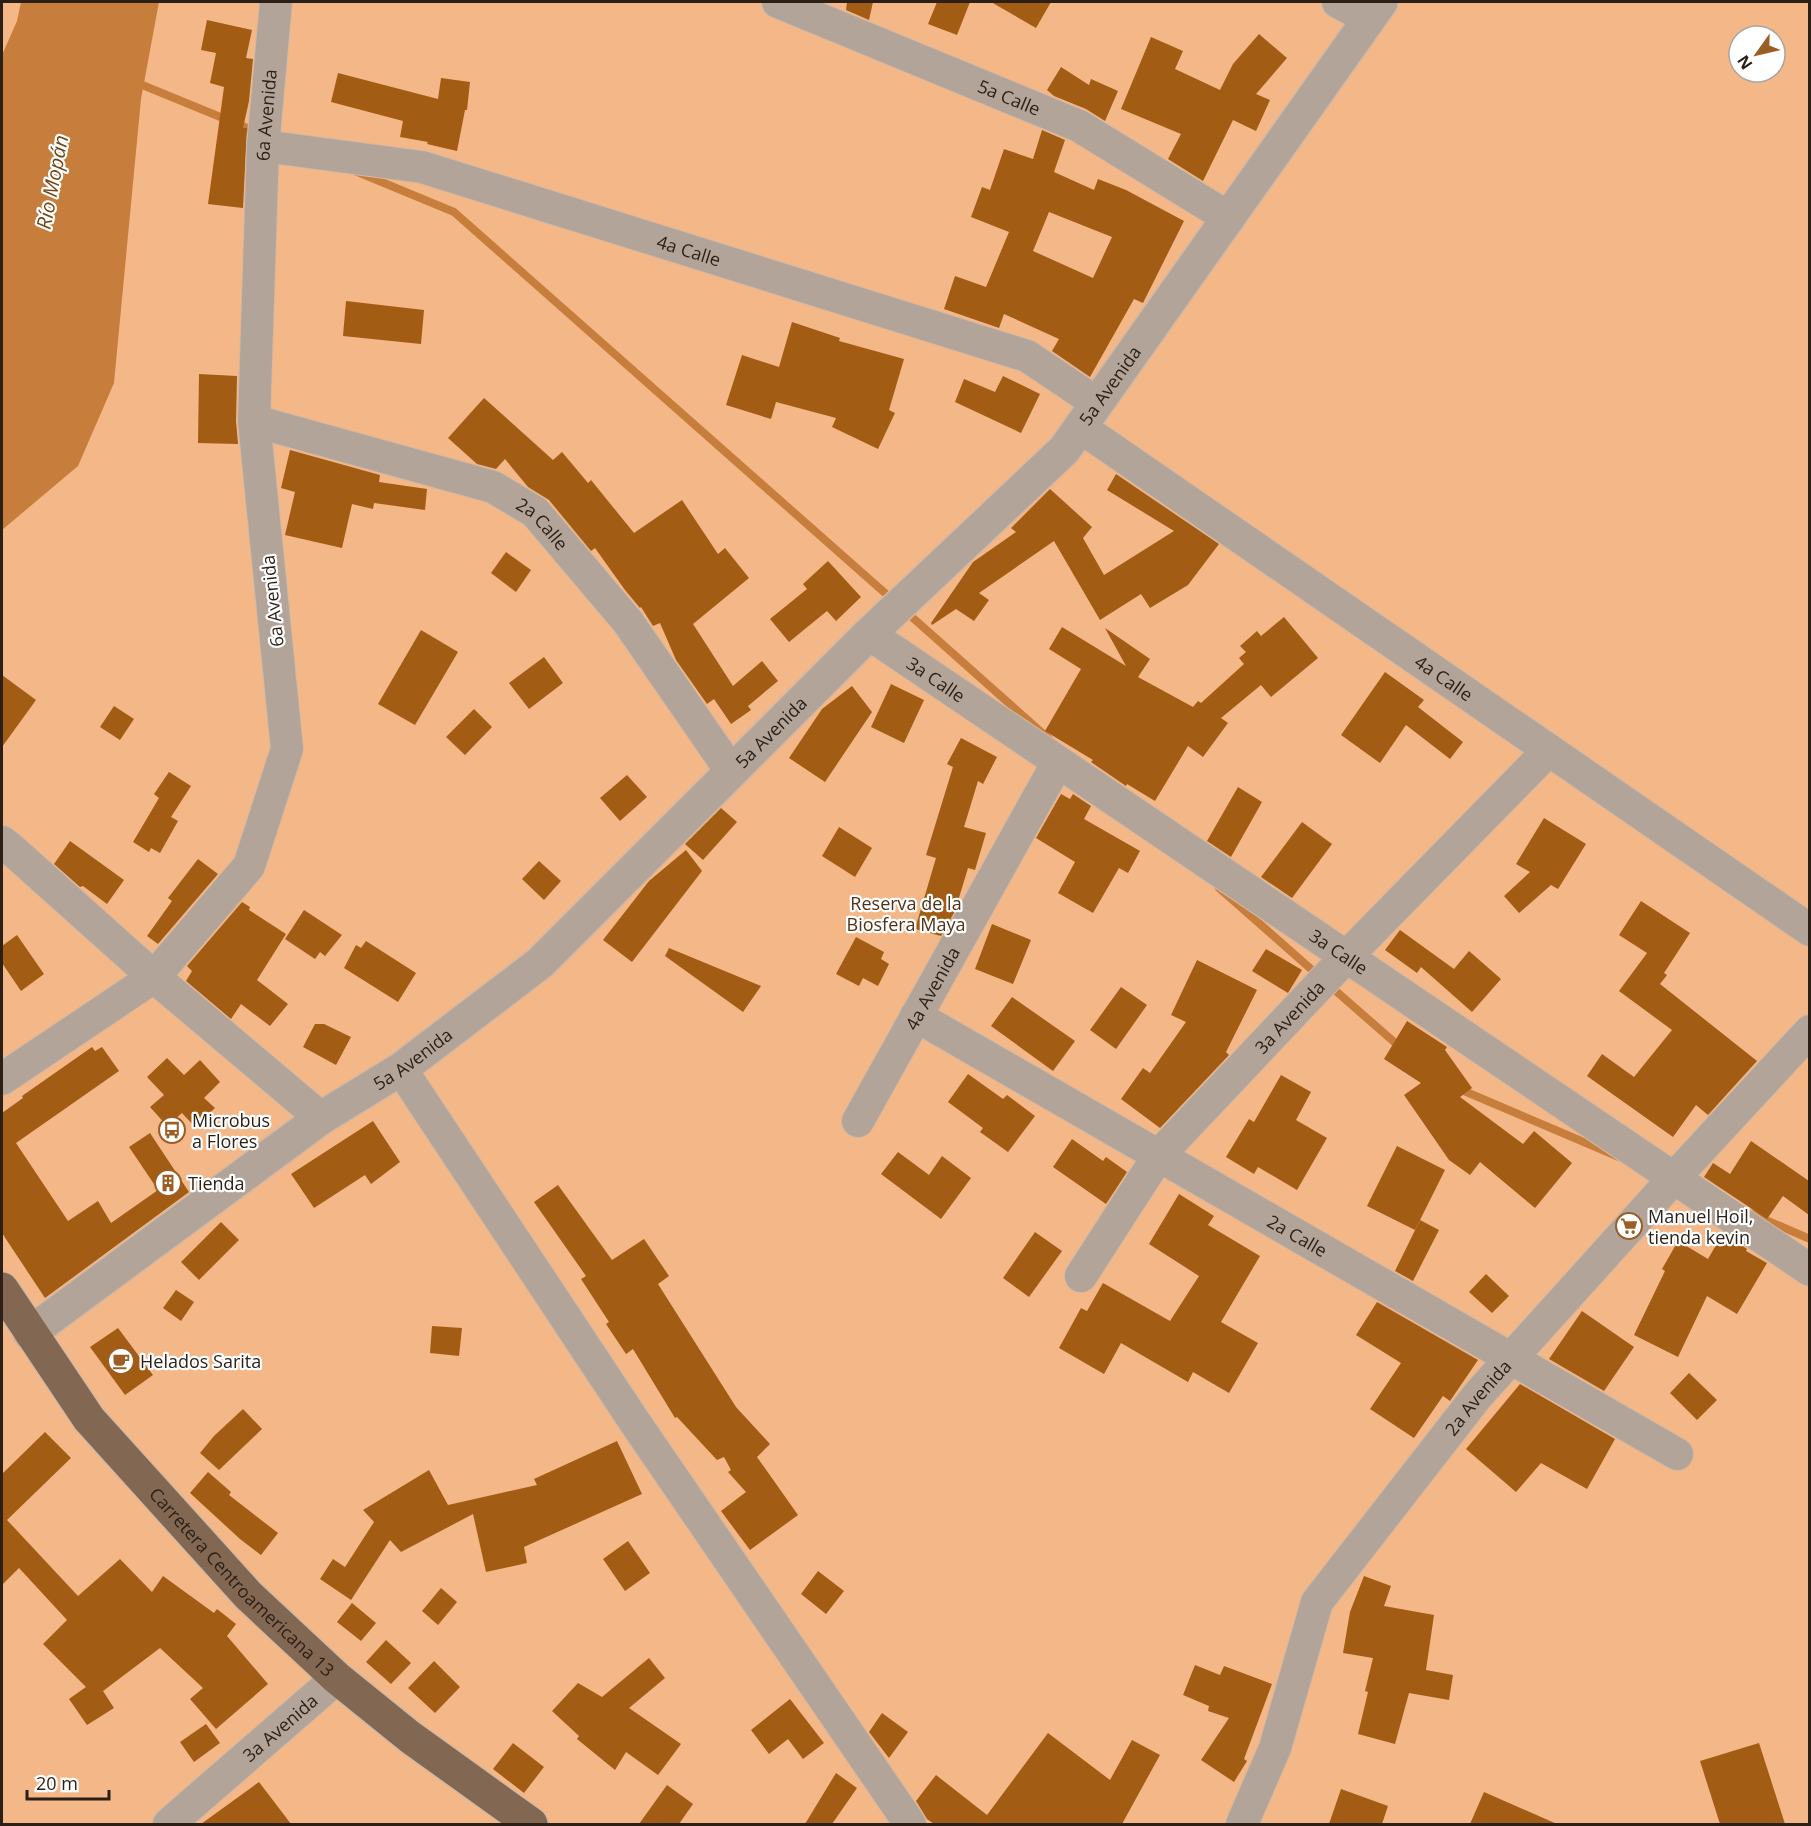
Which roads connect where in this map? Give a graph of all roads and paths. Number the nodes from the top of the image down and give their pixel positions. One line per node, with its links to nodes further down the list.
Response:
1 (276, 2): 5 (street, 6a Avenida)
2 (778, 2): 6 (street, 5a Calle)
3 (1338, 2): 4 (street)
4 (1375, 10): 6 (street, 5a Avenida)
5 (263, 146): 7 (street, 4a Calle); 8 (street, 6a Avenida)
6 (1229, 218): 7 (street, 5a Avenida)
7 (1088, 415): 9 (street, 5a Avenida); 10 (street, 4a Calle)
8 (254, 421): 12 (street, 2a Calle); 16 (street, 6a Avenida)
9 (869, 634): 11 (street, 3a Calle); 12 (street, 5a Avenida)
10 (1549, 750): 14 (street, 4a Calle); 15 (street, 3a Avenida)
11 (1058, 762): 15 (street, 3a Calle); 17 (street, 4a Avenida)
12 (731, 771): 19 (street, 5a Avenida)
13 (2, 842): 16 (street)
14 (1809, 930)
15 (1347, 956): 23 (street, 3a Avenida); 24 (street, 3a Calle)
16 (154, 977): 20 (street, 6a Avenida); 21 (street)
17 (916, 1016): 22 (street, 4a Avenida); 23 (street, 2a Calle)
18 (1809, 1031): 24 (street, 2a Avenida)
19 (401, 1069): 21 (street, 5a Avenida); 34 (street)
20 (2, 1078)
21 (321, 1118): 28 (street, 5a Avenida)
22 (858, 1121)
23 (1159, 1155): 26 (street, 3a Avenida); 29 (street, 2a Calle)
24 (1674, 1178): 25 (street, 3a Calle); 29 (street, 2a Avenida)
25 (1809, 1270)
26 (1081, 1276)
27 (2, 1288): 28 (highway, Carretera Centroamericana 13)
28 (30, 1333): 31 (highway, Carretera Centroamericana 13)
29 (1512, 1358): 30 (street, 2a Calle); 35 (street, 2a Avenida)
30 (1677, 1454)
31 (337, 1678): 32 (street, 3a Avenida); 33 (highway, Carretera Centroamericana 13)
32 (169, 1824)
33 (531, 1824)
34 (910, 1824)
35 (1242, 1824)

